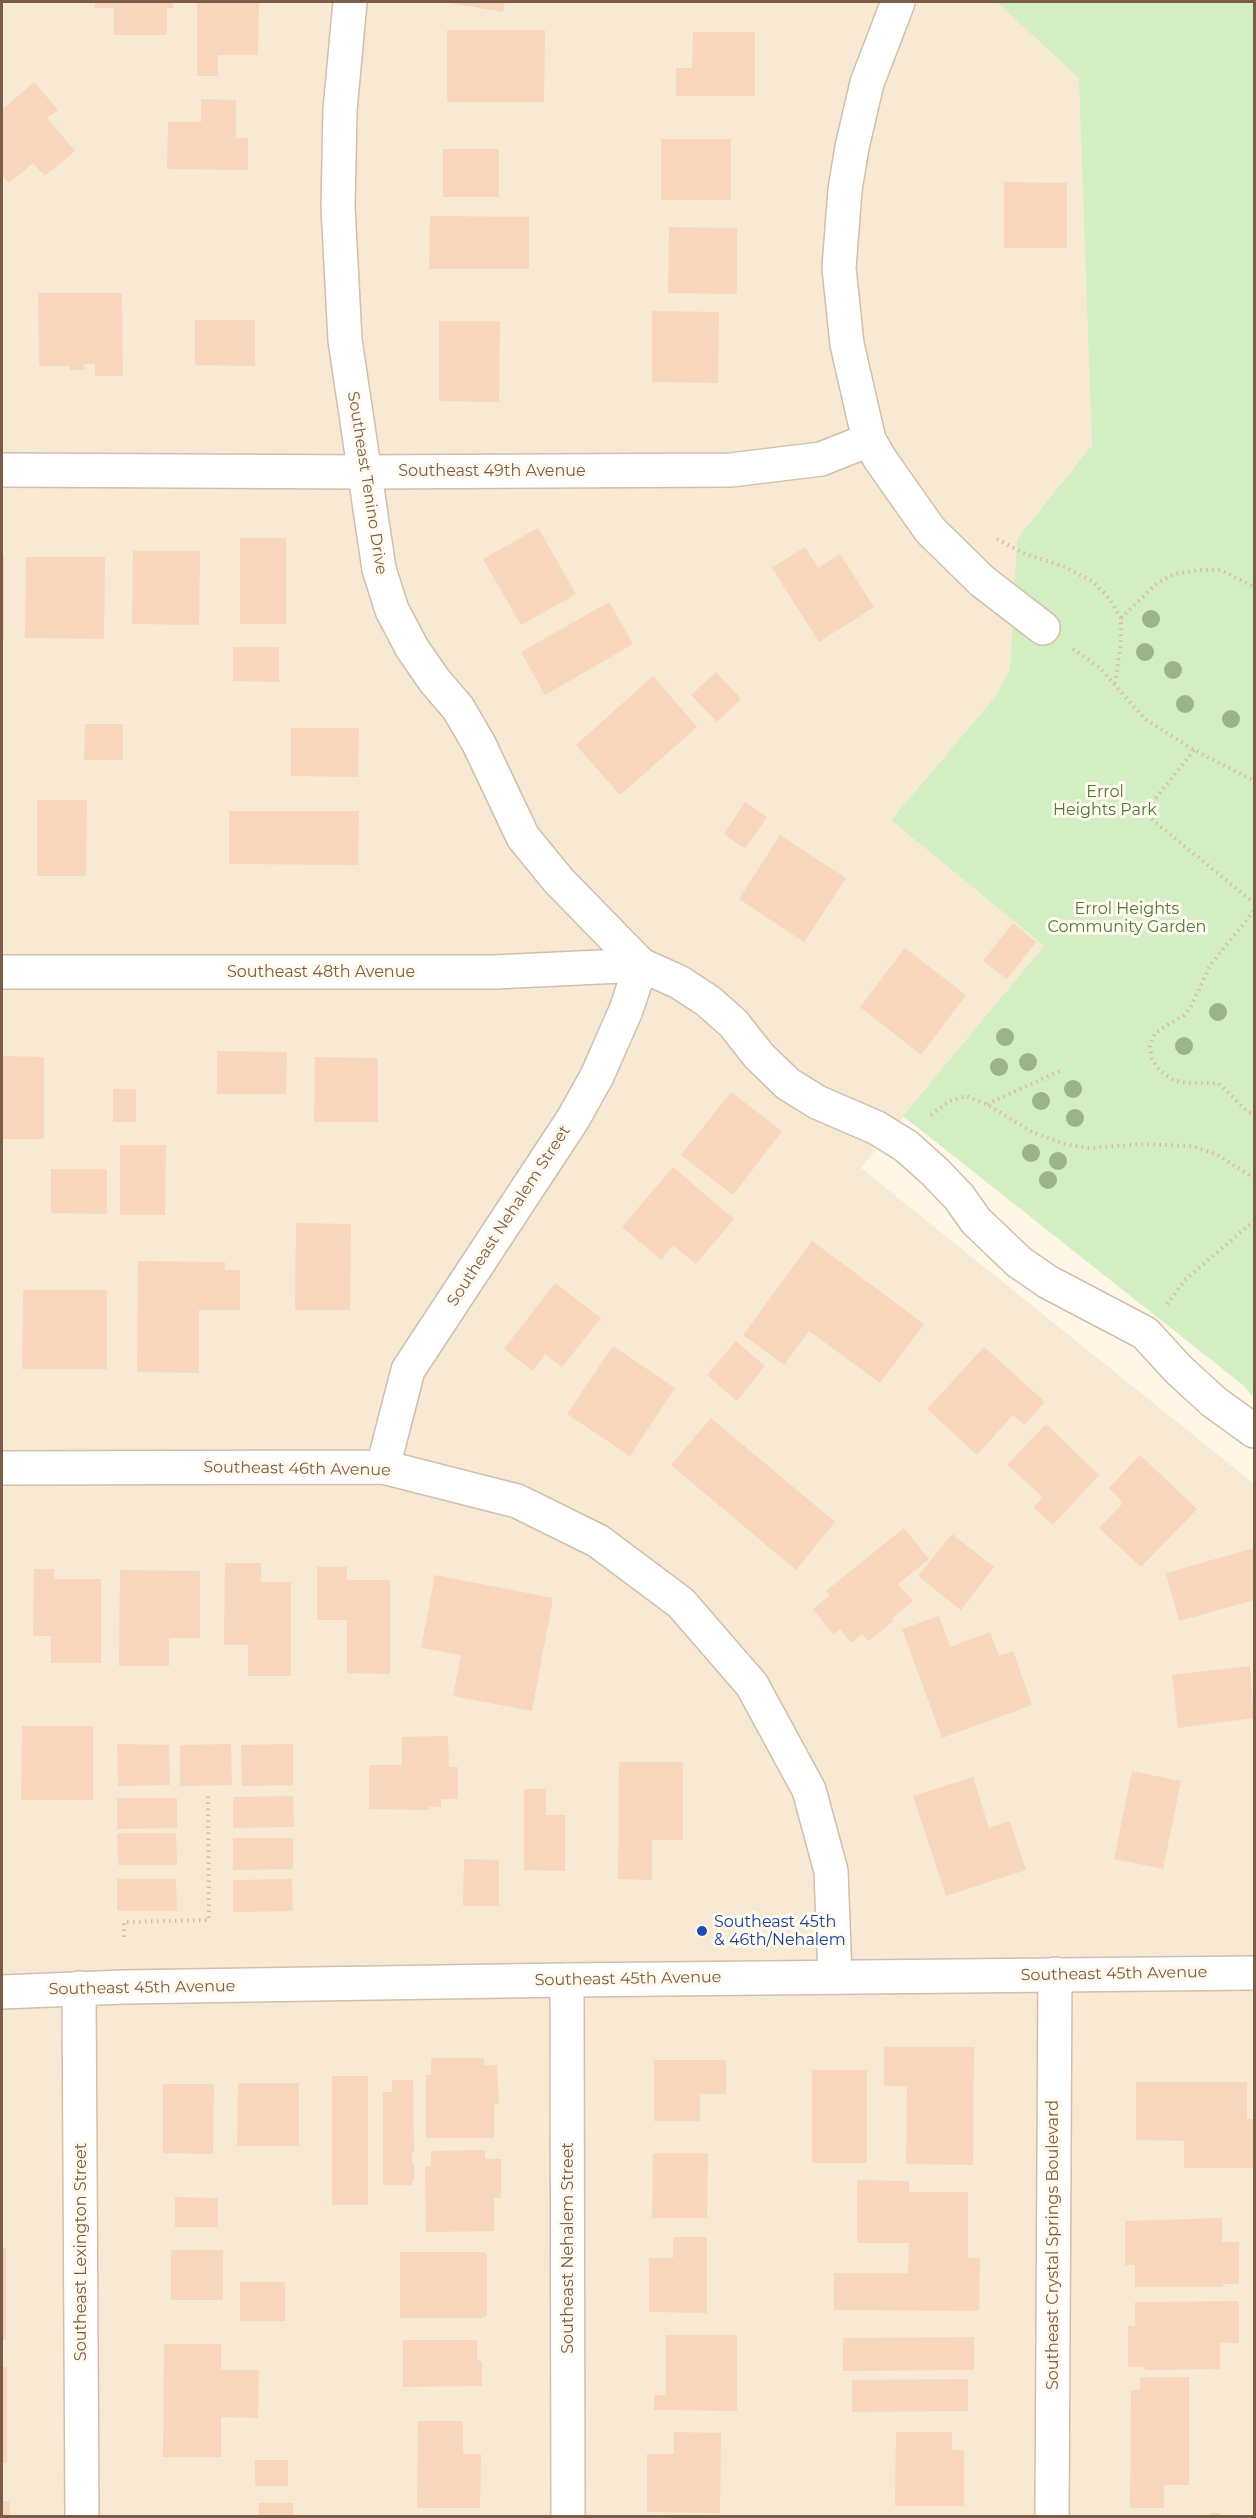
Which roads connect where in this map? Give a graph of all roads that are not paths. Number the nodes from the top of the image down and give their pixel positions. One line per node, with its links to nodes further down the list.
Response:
1 (350, 2): 5 (street, Southeast Tenino Drive)
2 (898, 2): 3 (street)
3 (869, 440): 5 (street, Southeast 49th Avenue); 6 (street)
4 (2, 470): 5 (street, Southeast 49th Avenue)
5 (363, 472): 7 (street, Southeast Tenino Drive)
6 (1043, 628)
7 (641, 965): 8 (street, Southeast 48th Avenue); 9 (street, Southeast Tenino Drive); 10 (street, Southeast Nehalem Street)
8 (2, 972)
9 (1254, 1431)
10 (383, 1467): 11 (street, Southeast 46th Avenue); 14 (street, Southeast 46th Avenue)
11 (2, 1468)
12 (1254, 1973): 13 (street, Southeast 45th Avenue)
13 (1055, 1974): 14 (street, Southeast 45th Avenue); 20 (street, Southeast Crystal Springs Boulevard)
14 (836, 1977): 15 (street, Southeast 45th Avenue)
15 (567, 1980): 16 (street, Southeast 45th Avenue); 19 (street, Southeast Nehalem Street)
16 (79, 1988): 17 (street, Southeast 45th Avenue); 18 (street, Southeast Lexington Street)
17 (2, 1992)
18 (82, 2517)
19 (568, 2517)
20 (1052, 2517)

